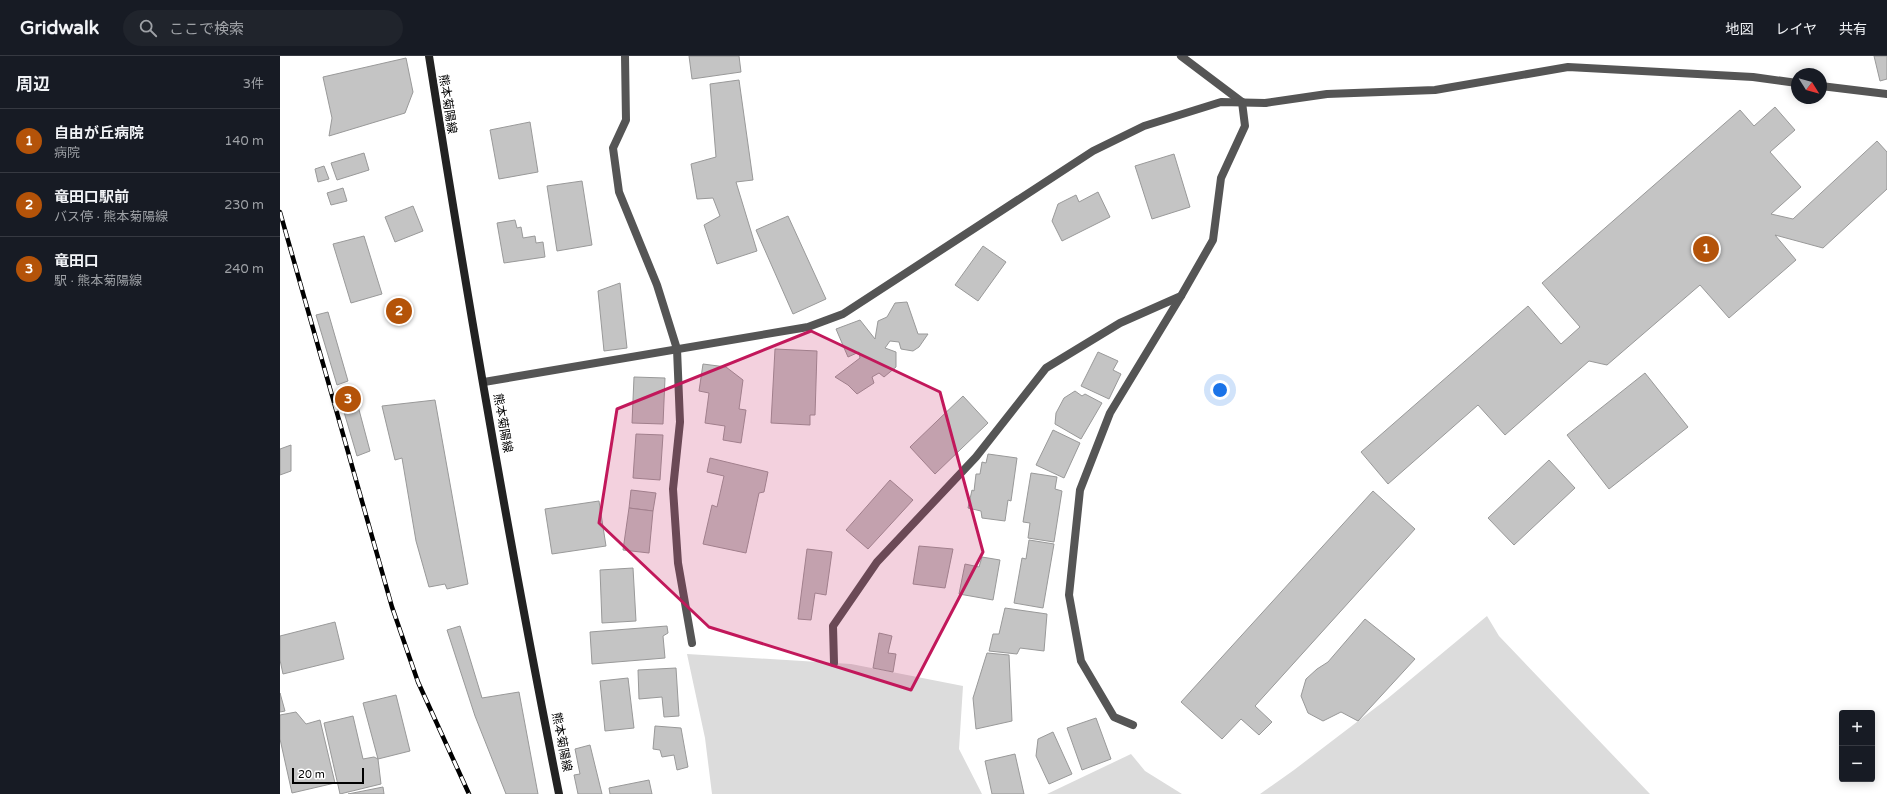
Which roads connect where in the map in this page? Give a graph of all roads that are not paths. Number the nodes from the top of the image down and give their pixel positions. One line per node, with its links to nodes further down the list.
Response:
1 (429, 56): 10 (main road, 熊本菊陽線)
2 (625, 56): 9 (street)
3 (1181, 56): 7 (street)
4 (1791, 82): 7 (street)
5 (1827, 87): 6 (street)
6 (1887, 94)
7 (1242, 102): 8 (street); 9 (street)
8 (1181, 296): 12 (street); 13 (street)
9 (677, 349): 10 (street); 11 (street)
10 (484, 382): 14 (main road, 熊本菊陽線)
11 (692, 643)
12 (834, 663)
13 (1133, 725)
14 (560, 794)

